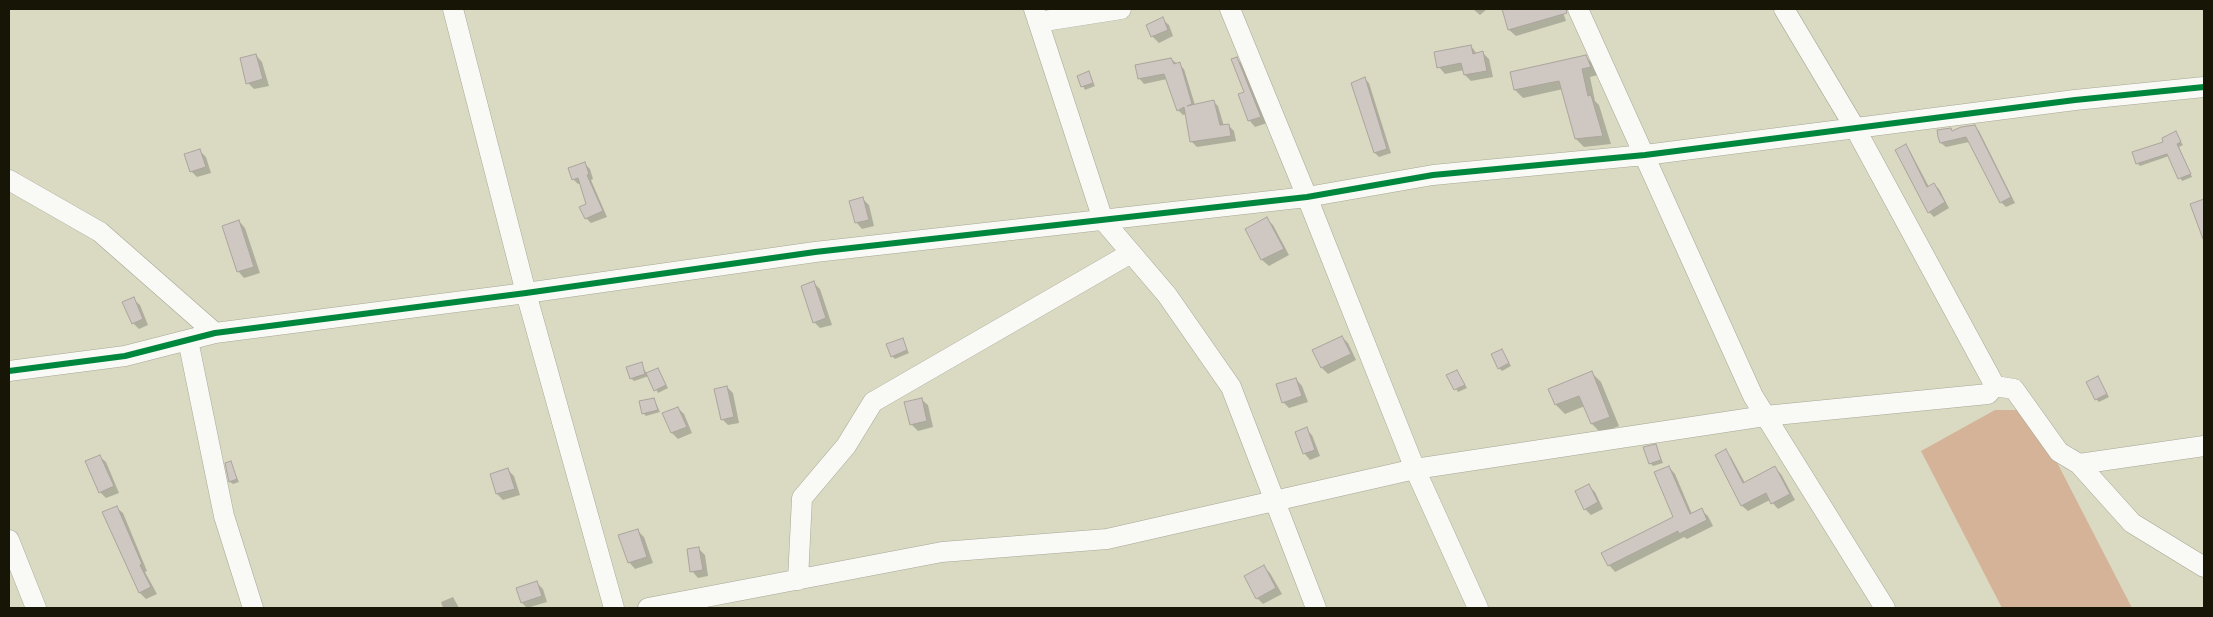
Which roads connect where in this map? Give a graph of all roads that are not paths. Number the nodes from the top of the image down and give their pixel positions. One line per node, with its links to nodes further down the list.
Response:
1 (453, 9): 14 (street)
2 (1121, 9): 6 (street)
3 (1230, 9): 11 (street)
4 (1578, 9): 9 (street)
5 (1784, 9): 8 (street)
6 (1036, 15): 12 (street)
7 (2204, 87): 8 (street)
8 (1855, 128): 9 (street); 18 (street)
9 (1644, 155): 11 (street); 19 (street)
10 (9, 180): 15 (street)
11 (1307, 197): 12 (street); 22 (street)
12 (1103, 220): 13 (street); 14 (street)
13 (1131, 252): 23 (street); 26 (street)
14 (526, 293): 15 (street); 29 (street)
15 (214, 333): 16 (street)
16 (188, 340): 17 (street); 28 (street)
17 (9, 371)
18 (1994, 386): 19 (street); 21 (street)
19 (1765, 416): 22 (street); 33 (street)
20 (2204, 446): 21 (street)
21 (2080, 464): 25 (street)
22 (1415, 469): 23 (street); 32 (street)
23 (1275, 501): 26 (street); 31 (street)
24 (9, 540): 27 (street)
25 (2204, 567)
26 (798, 580): 30 (street)
27 (36, 608)
28 (253, 608)
29 (614, 608)
30 (648, 608)
31 (1316, 608)
32 (1478, 608)
33 (1885, 608)

